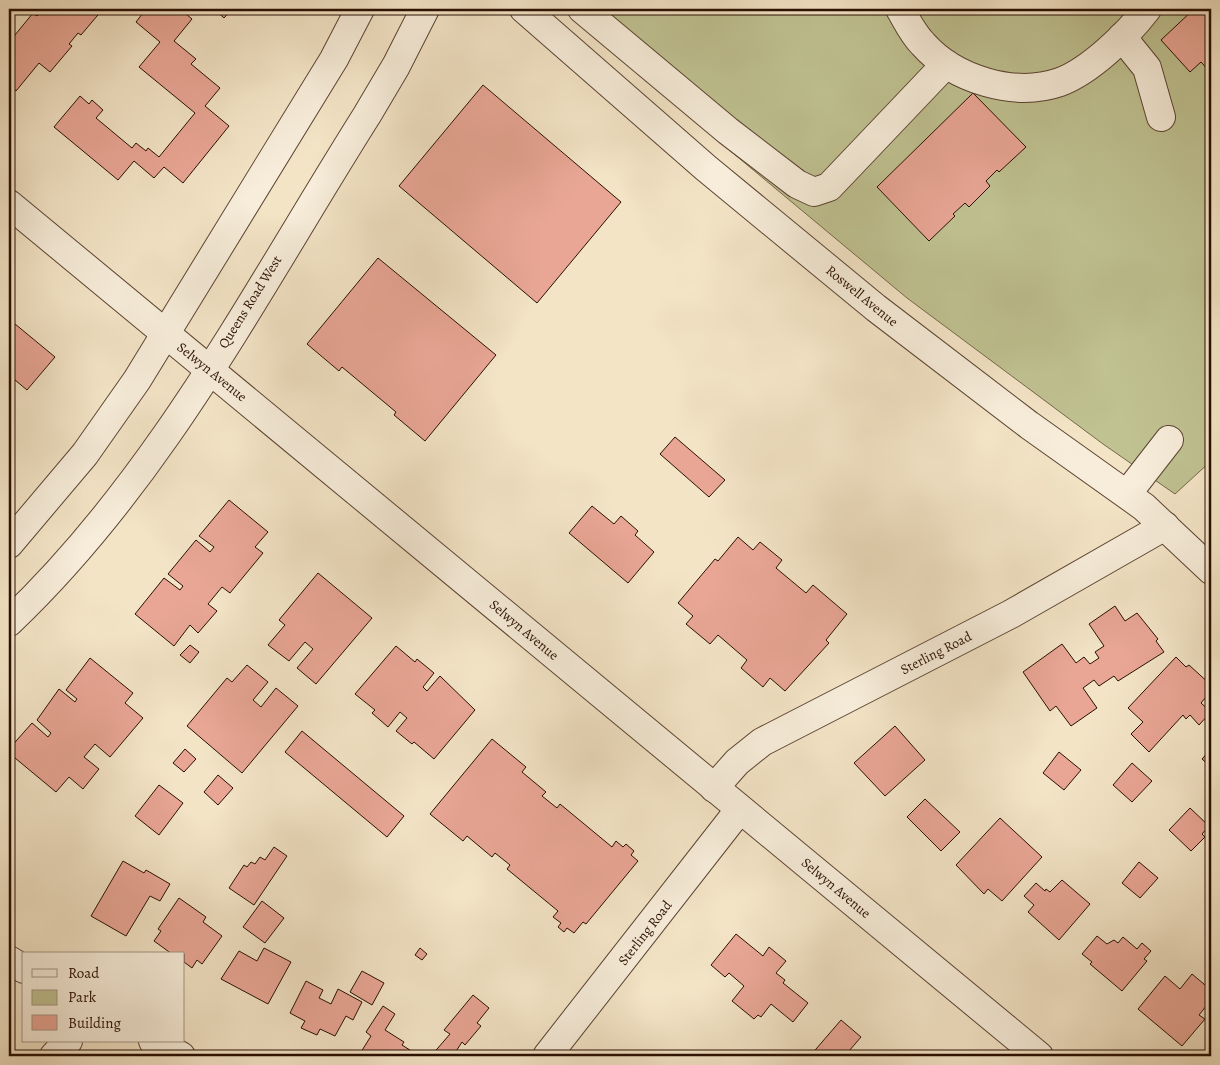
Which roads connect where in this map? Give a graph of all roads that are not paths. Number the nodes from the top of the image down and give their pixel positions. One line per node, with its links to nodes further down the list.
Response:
1 (360, 9): 11 (street)
2 (425, 9): 12 (street, Queens Road West)
3 (524, 9): 14 (street, Roswell Avenue)
4 (582, 9): 8 (street)
5 (900, 9): 8 (street)
6 (1146, 9): 7 (street)
7 (1122, 37): 8 (street); 9 (street)
8 (946, 64)
9 (1161, 117)
10 (9, 204): 11 (street, Selwyn Avenue)
11 (166, 334): 12 (street, Selwyn Avenue); 16 (street)
12 (209, 370): 18 (street, Queens Road West); 19 (street, Selwyn Avenue)
13 (1169, 440): 14 (street)
14 (1127, 494): 15 (street, Roswell Avenue)
15 (1165, 526): 17 (street, Roswell Avenue); 19 (street, Sterling Road)
16 (9, 544)
17 (1211, 570)
18 (9, 622)
19 (714, 788): 20 (street, Selwyn Avenue)
20 (740, 809): 27 (street, Sterling Road); 28 (street, Selwyn Avenue)
21 (9, 960): 22 (street)
22 (22, 968)
23 (67, 1042): 25 (street)
24 (154, 1042): 26 (street)
25 (54, 1056)
26 (181, 1056)
27 (548, 1056)
28 (1039, 1056)

